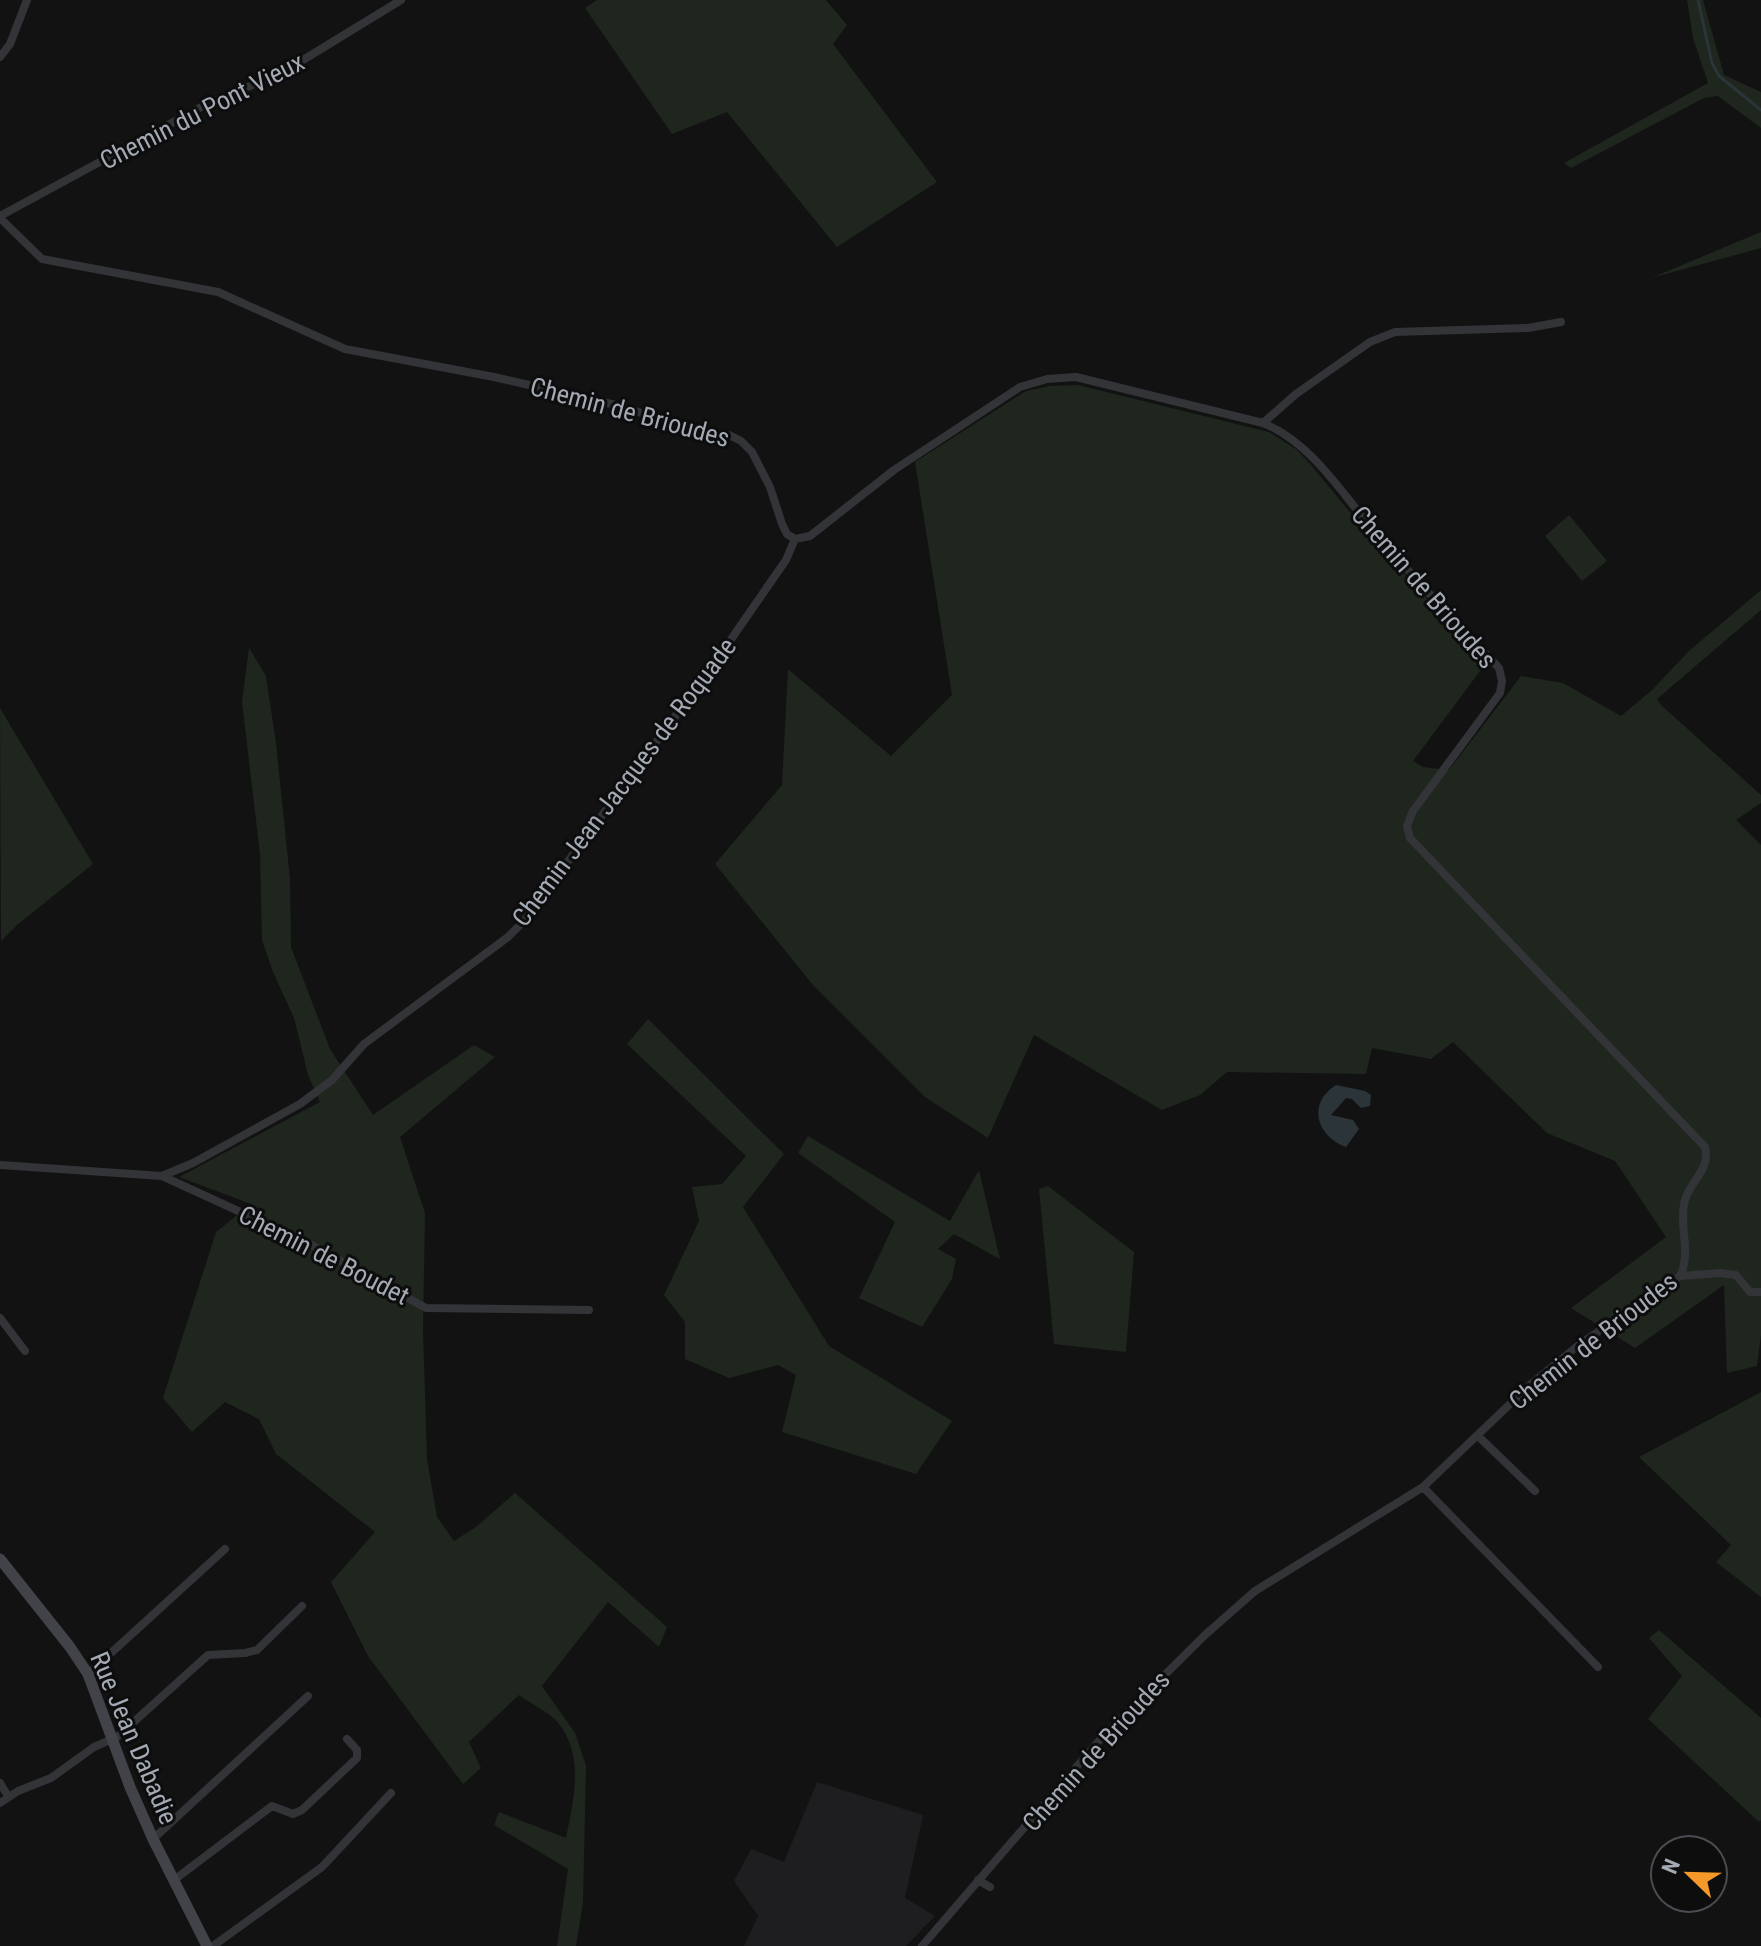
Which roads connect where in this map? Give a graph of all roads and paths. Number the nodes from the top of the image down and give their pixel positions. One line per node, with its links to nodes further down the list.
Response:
1 (27, 0): 3 (street)
2 (401, 0): 4 (street, Chemin du Pont Vieux)
3 (0, 57)
4 (0, 217): 7 (street, Chemin de Brioudes)
5 (1561, 322): 6 (street)
6 (1263, 423): 7 (street, Chemin de Brioudes); 10 (street, Chemin de Brioudes)
7 (795, 539): 9 (street, Chemin Jean Jacques de Roquade)
8 (0, 1165): 9 (street, Chemin Jean Jacques de Roquade)
9 (162, 1176): 12 (street, Chemin de Boudet)
10 (1680, 1276): 11 (street); 15 (street, Chemin de Brioudes)
11 (1761, 1292)
12 (589, 1310)
13 (0, 1318): 14 (street)
14 (25, 1351)
15 (1478, 1436): 16 (street, Chemin de Brioudes); 17 (street)
16 (1423, 1487): 21 (street); 32 (street, Chemin de Brioudes)
17 (1535, 1491)
18 (225, 1549): 22 (street)
19 (0, 1559): 22 (street, Rue Jean Dabadie)
20 (302, 1606): 24 (street)
21 (1598, 1667)
22 (88, 1674): 24 (street, Rue Jean Dabadie)
23 (308, 1696): 30 (street)
24 (113, 1739): 28 (street); 30 (street, Rue Jean Dabadie)
25 (347, 1739): 31 (street)
26 (0, 1783): 28 (street)
27 (391, 1793): 35 (street)
28 (8, 1796): 29 (street)
29 (0, 1803)
30 (153, 1839): 31 (street, Rue Jean Dabadie)
31 (174, 1880): 35 (street, Rue Jean Dabadie)
32 (978, 1880): 33 (street); 34 (street, Chemin de Brioudes)
33 (990, 1887)
34 (924, 1944): 36 (street)
35 (210, 1946)
36 (937, 1946)

